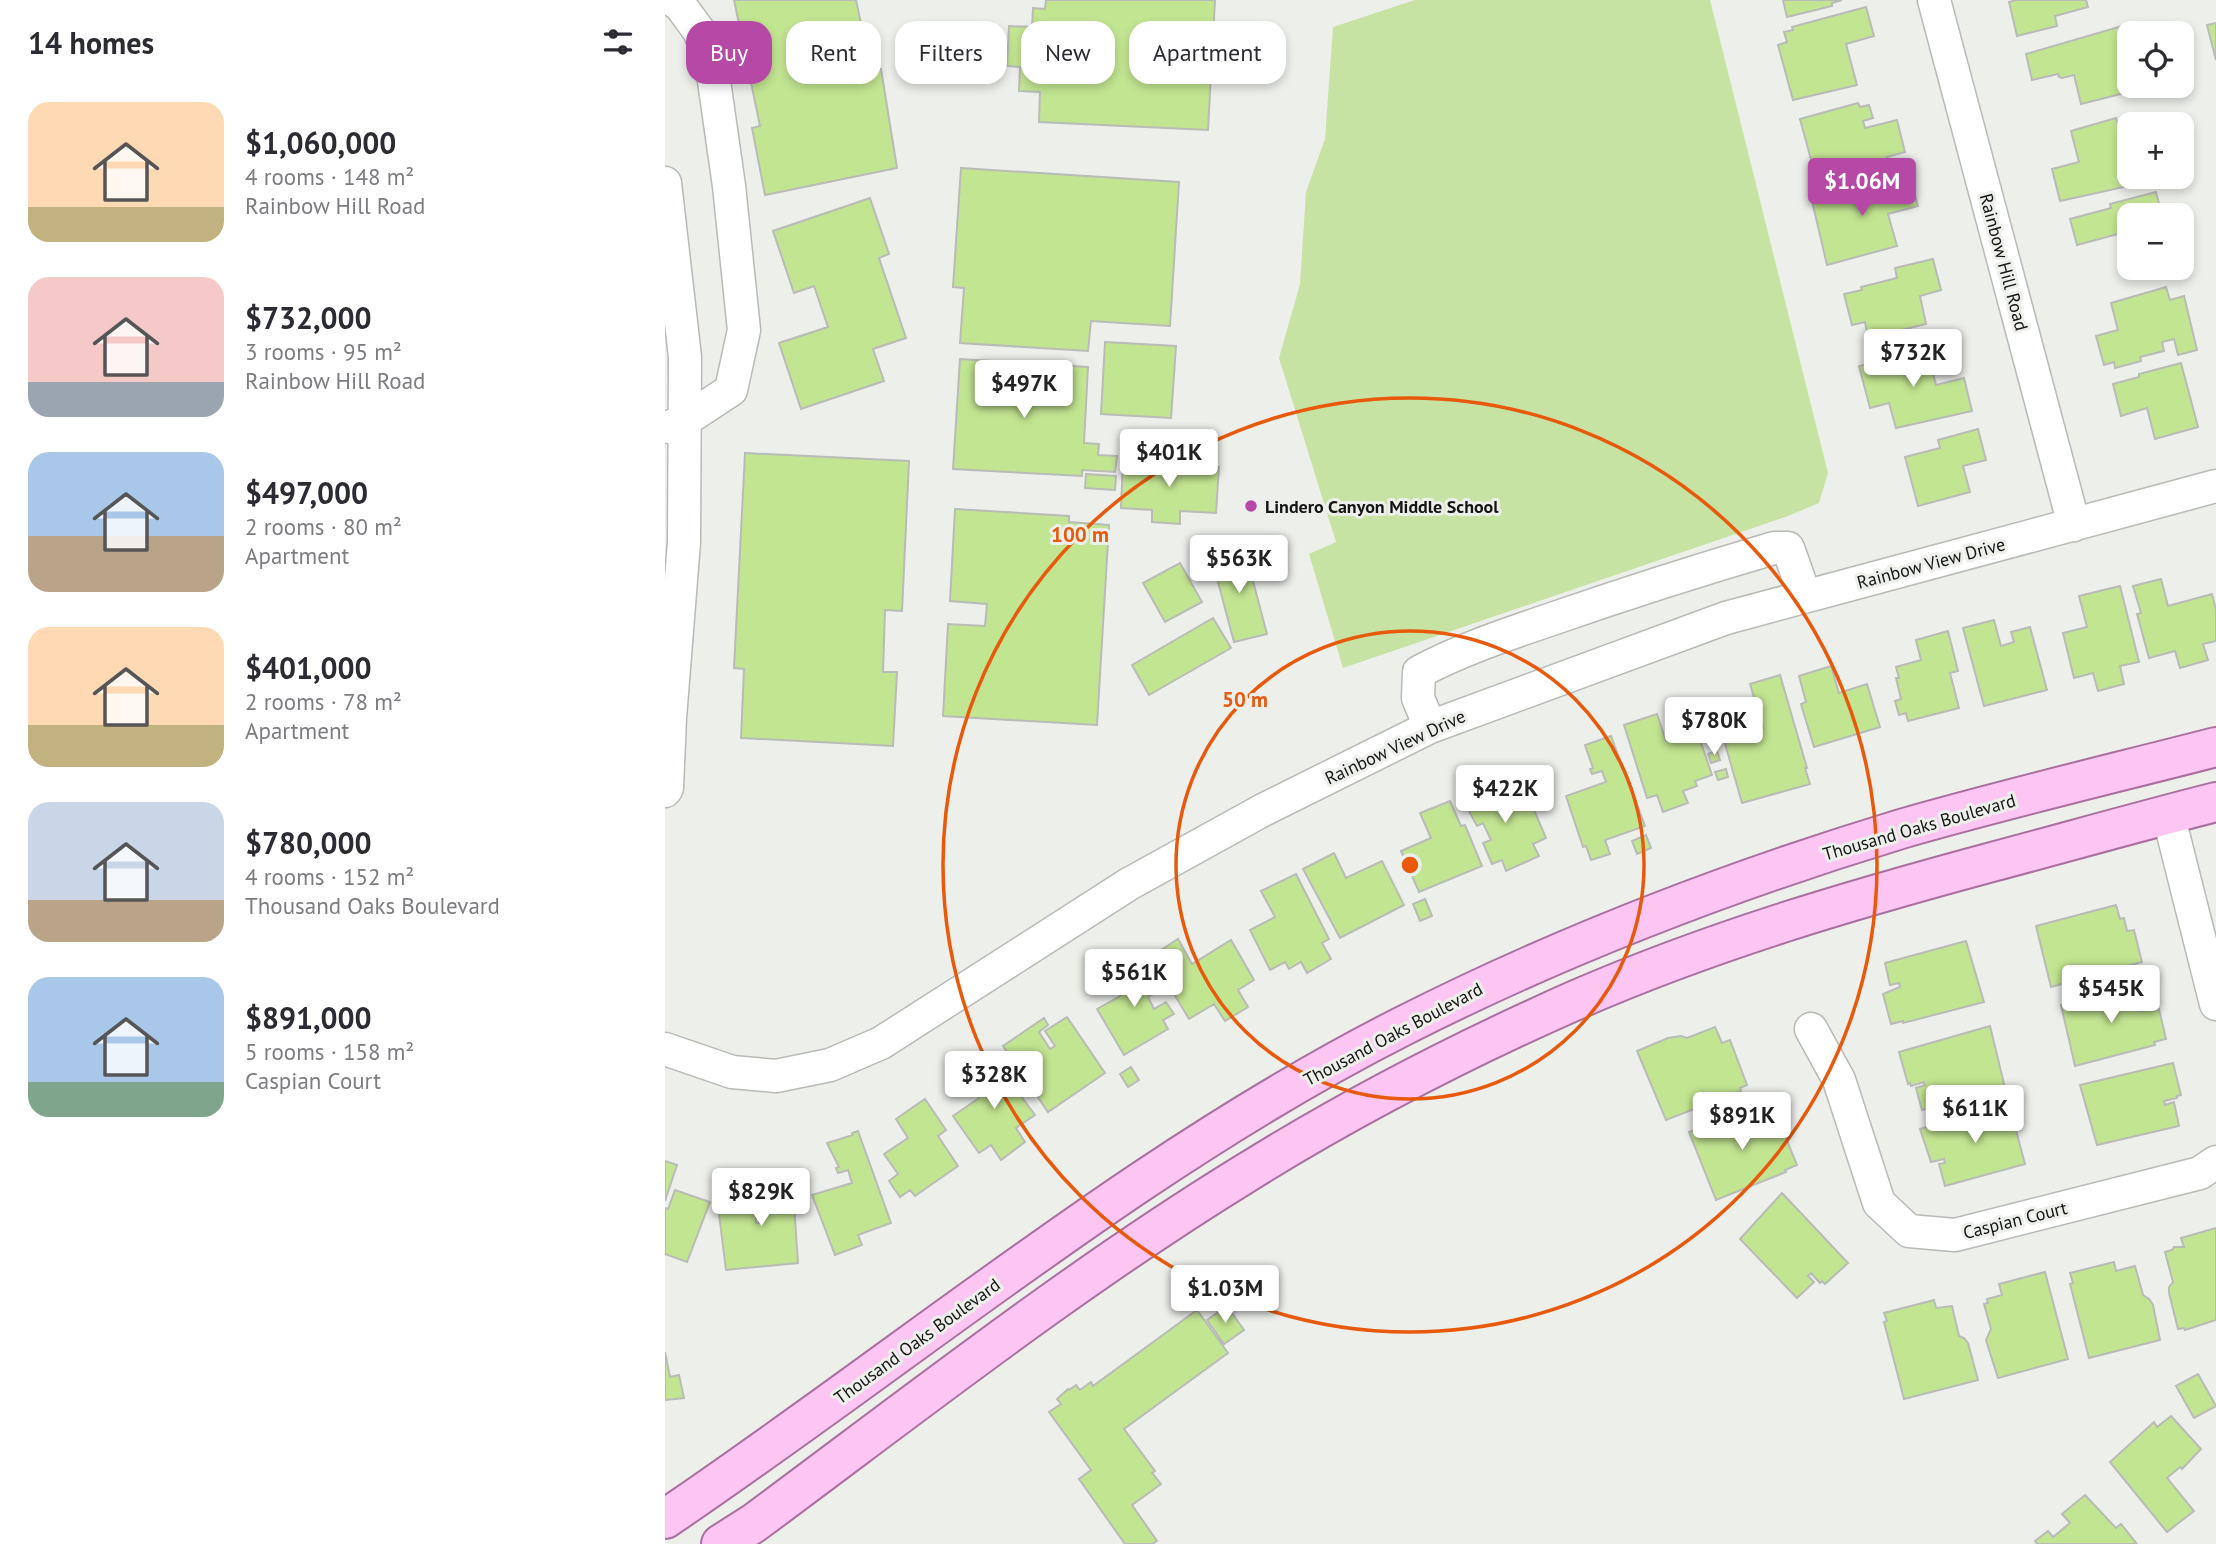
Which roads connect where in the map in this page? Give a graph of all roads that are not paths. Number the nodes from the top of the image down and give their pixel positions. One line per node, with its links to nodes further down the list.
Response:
1 (672, 0): 4 (street)
2 (1934, 0): 6 (street, Rainbow Hill Road)
3 (665, 183): 4 (street)
4 (675, 425): 10 (street)
5 (2216, 486): 6 (street, Rainbow View Drive)
6 (2074, 525): 7 (street, Rainbow View Drive)
7 (1805, 596): 8 (street, Rainbow View Drive); 8 (street)
8 (1430, 727): 15 (street, Rainbow View Drive)
9 (2216, 747): 17 (main road, Thousand Oaks Boulevard)
10 (665, 791)
11 (2216, 802): 12 (main road)
12 (2168, 814): 13 (street); 18 (main road)
13 (2216, 1004)
14 (1811, 1029): 16 (street, Caspian Court)
15 (665, 1049)
16 (2216, 1163)
17 (665, 1519)
18 (722, 1544)

